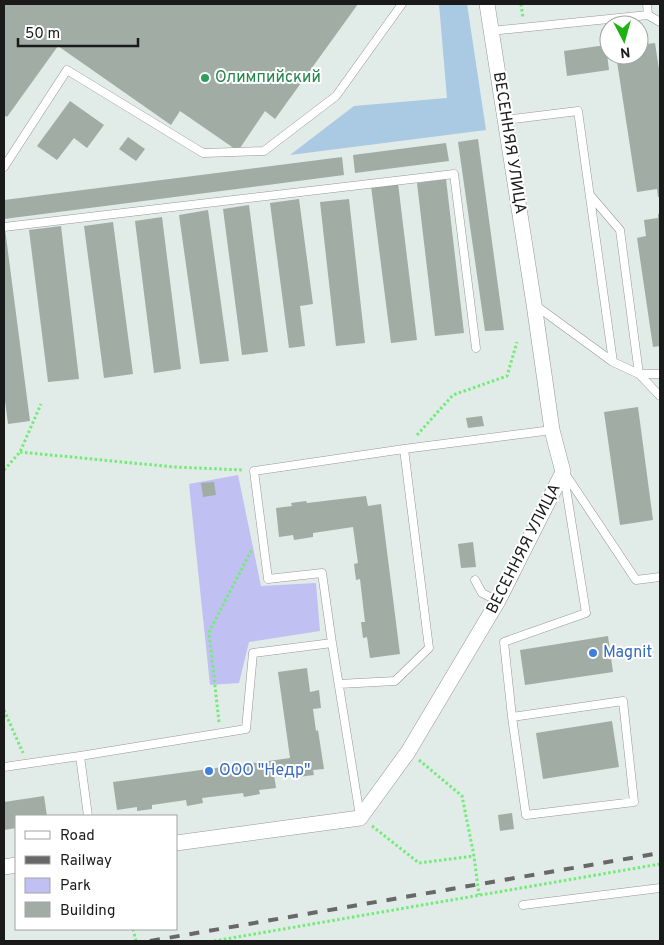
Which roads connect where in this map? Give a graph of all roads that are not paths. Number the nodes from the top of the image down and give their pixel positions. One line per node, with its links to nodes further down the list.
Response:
1 (402, 4): 8 (lane)
2 (487, 4): 6 (street, ВЕСЕННЯЯ УЛИЦА)
3 (647, 4): 4 (lane)
4 (648, 14): 5 (lane); 6 (lane)
5 (660, 22)
6 (491, 31): 7 (street, ВЕСЕННЯЯ УЛИЦА)
7 (505, 120): 9 (lane); 11 (street, ВЕСЕННЯЯ УЛИЦА)
8 (4, 167)
9 (589, 194): 13 (lane); 14 (lane)
10 (4, 228): 12 (lane)
11 (534, 304): 13 (lane); 17 (street, ВЕСЕННЯЯ УЛИЦА)
12 (476, 348)
13 (613, 362): 14 (lane)
14 (640, 374): 15 (lane); 16 (lane)
15 (660, 374)
16 (660, 396)
17 (552, 430): 18 (lane); 19 (street, ВЕСЕННЯЯ УЛИЦА)
18 (404, 449): 23 (lane); 24 (lane)
19 (563, 472): 20 (lane); 22 (street, ВЕСЕННЯЯ УЛИЦА); 25 (lane)
20 (660, 577)
21 (475, 580): 22 (lane)
22 (498, 602): 29 (street, ВЕСЕННЯЯ УЛИЦА)
23 (332, 643): 24 (lane); 26 (lane)
24 (339, 684): 29 (lane)
25 (512, 717): 25 (lane)
26 (80, 756): 27 (lane); 28 (lane)
27 (4, 767)
28 (88, 815)
29 (360, 818): 30 (street)
30 (178, 843)
31 (660, 888): 32 (lane)
32 (523, 905)

